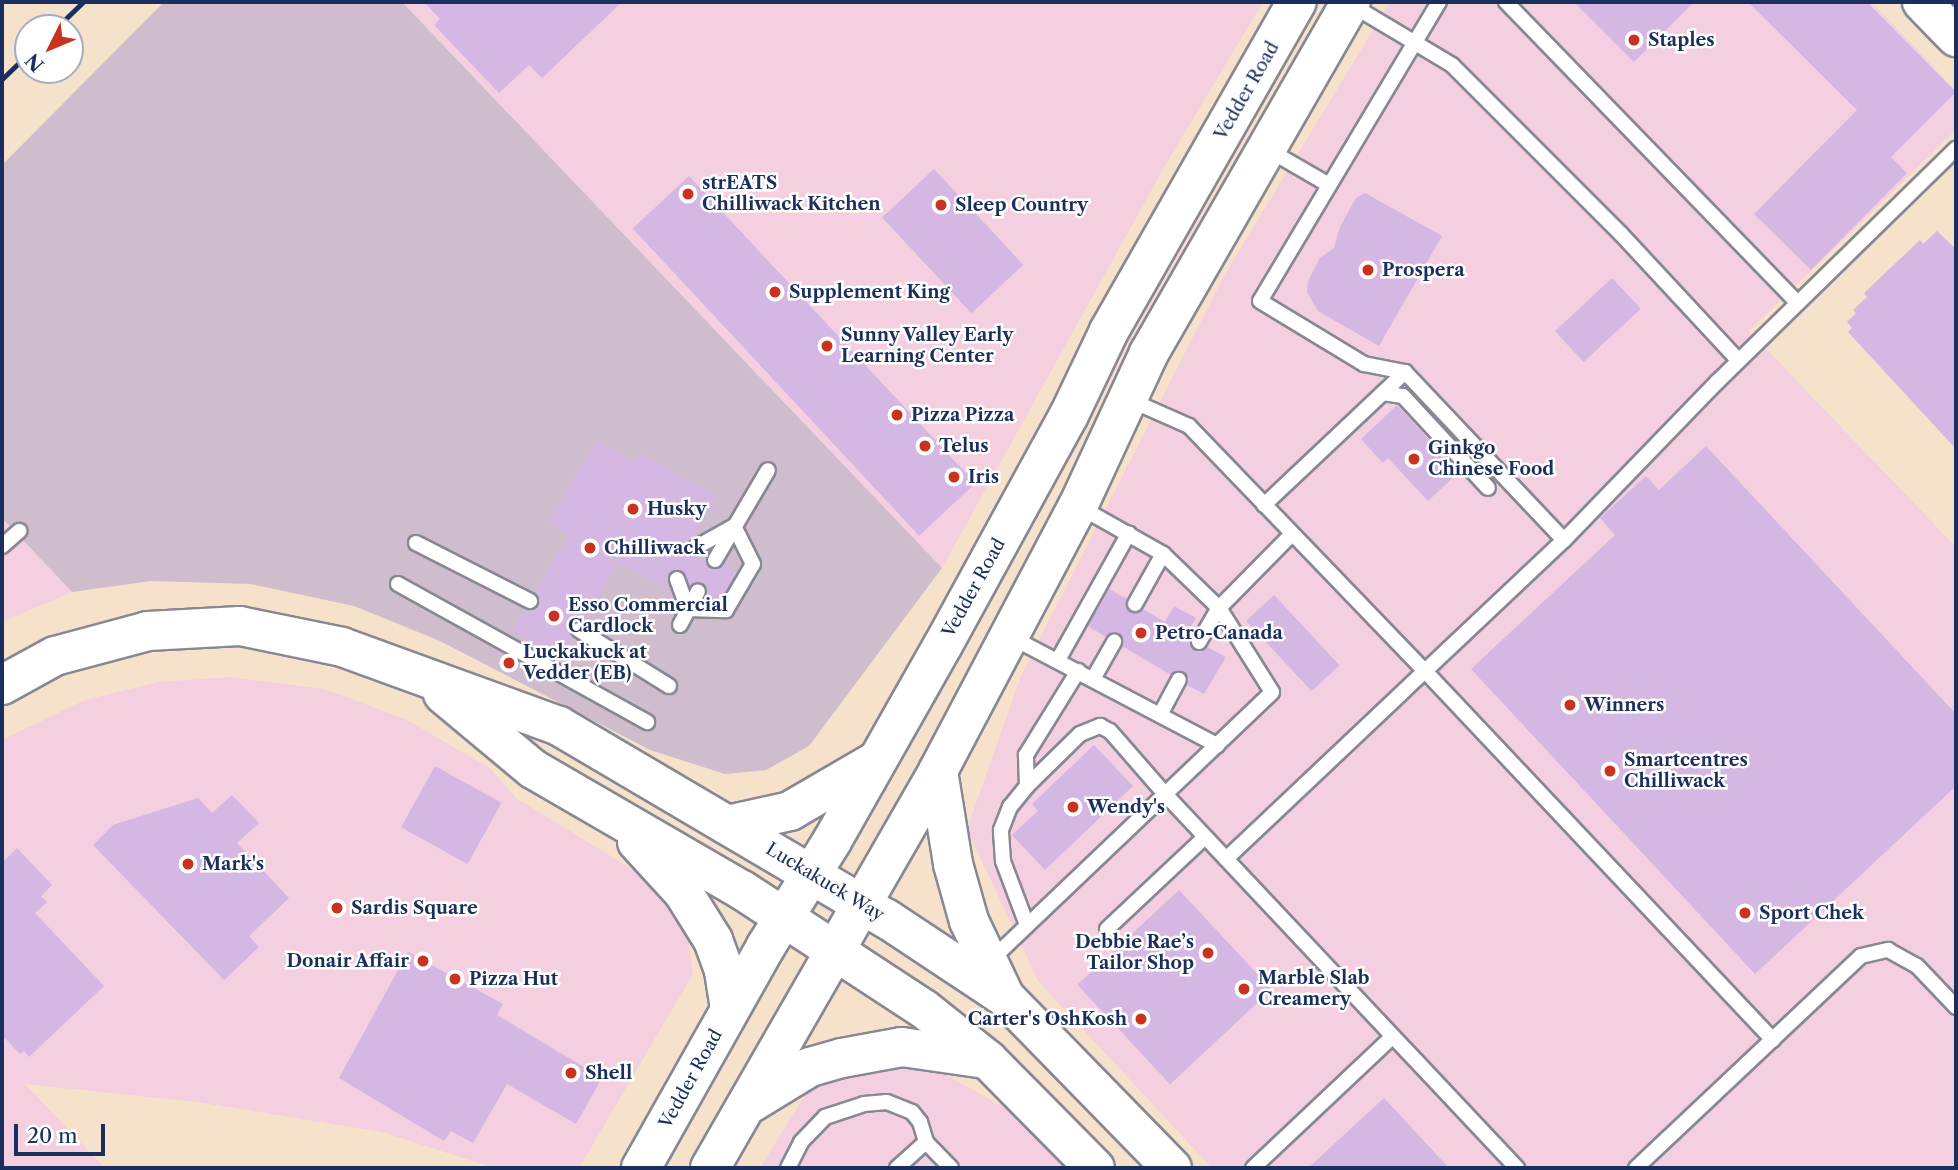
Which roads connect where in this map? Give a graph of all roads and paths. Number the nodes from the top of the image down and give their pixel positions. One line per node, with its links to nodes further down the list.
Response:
1 (1297, 2): 53 (main road, Vedder Road)
2 (1439, 2): 7 (lane)
3 (1506, 2): 11 (lane)
4 (1922, 2): 6 (main road)
5 (1350, 3): 7 (lane); 8 (main road)
6 (1956, 37)
7 (1415, 43): 10 (lane); 12 (lane)
8 (1267, 149): 10 (lane); 15 (main road)
9 (1956, 149): 11 (lane)
10 (1329, 185): 13 (lane)
11 (1798, 303): 12 (lane)
12 (1739, 361): 24 (lane)
13 (1405, 372): 14 (lane); 24 (lane)
14 (1383, 393): 17 (lane); 18 (lane)
15 (1129, 400): 18 (lane); 19 (main road)
16 (768, 470): 20 (lane)
17 (1488, 488)
18 (1264, 505): 23 (lane)
19 (1078, 506): 22 (lane); 39 (main road)
20 (734, 526): 27 (lane); 29 (lane); 36 (lane)
21 (19, 531): 26 (lane)
22 (1129, 533): 28 (lane); 42 (lane)
23 (1291, 535): 35 (lane); 44 (lane)
24 (1564, 540): 44 (lane)
25 (416, 543): 33 (lane)
26 (2, 546)
27 (695, 548)
28 (1163, 554): 34 (lane); 35 (lane)
29 (715, 560)
30 (677, 579): 36 (lane)
31 (398, 584): 51 (lane)
32 (698, 591): 36 (lane)
33 (530, 601)
34 (1135, 604)
35 (1219, 608): 41 (lane); 52 (lane)
36 (688, 609): 37 (lane)
37 (680, 625)
38 (579, 630): 49 (lane)
39 (1011, 636): 42 (lane); 54 (main road)
40 (1114, 642): 46 (lane)
41 (1199, 642)
42 (1058, 660): 43 (lane)
43 (1078, 671): 46 (lane); 55 (lane)
44 (1425, 671): 60 (lane); 72 (lane)
45 (423, 677): 48 (main road, Luckakuck Way); 57 (main road, Luckakuck Way); 58 (main road, Luckakuck Way)
46 (1093, 679): 50 (lane)
47 (1179, 680): 50 (lane)
48 (2, 685)
49 (669, 686)
50 (1160, 715): 52 (lane)
51 (648, 722)
52 (1217, 746): 56 (lane)
53 (876, 761): 58 (main road); 61 (main road, Vedder Road)
54 (938, 771): 62 (main road); 67 (main road)
55 (1027, 786): 56 (lane); 64 (lane)
56 (1165, 794): 59 (lane); 64 (lane)
57 (612, 814): 63 (main road, Luckakuck Way); 70 (main road)
58 (727, 825): 61 (main road, Luckakuck Way)
59 (1205, 837): 60 (lane); 65 (lane)
60 (1226, 859): 71 (lane)
61 (811, 874): 62 (main road, Luckakuck Way); 63 (main road, Vedder Road)
62 (860, 903): 66 (main road); 68 (main road, Luckakuck Way)
63 (782, 918): 66 (main road, Luckakuck Way); 70 (main road, Vedder Road)
64 (1027, 925): 67 (lane)
65 (1107, 929)
66 (834, 949): 73 (main road, Luckakuck Way); 74 (main road)
67 (990, 961): 68 (main road)
68 (1005, 997): 82 (main road, Luckakuck Way)
69 (1956, 1007): 72 (lane)
70 (730, 1009): 76 (main road, Vedder Road)
71 (1393, 1036): 83 (lane); 84 (lane)
72 (1773, 1040): 85 (lane)
73 (988, 1060): 74 (main road); 81 (main road, Luckakuck Way)
74 (748, 1105): 77 (main road)
75 (926, 1142): 78 (lane); 79 (lane); 80 (lane)
76 (641, 1168)
77 (710, 1168)
78 (788, 1168)
79 (897, 1168)
80 (951, 1168)
81 (1095, 1168)
82 (1172, 1168)
83 (1253, 1168)
84 (1517, 1168)
85 (1636, 1168)

